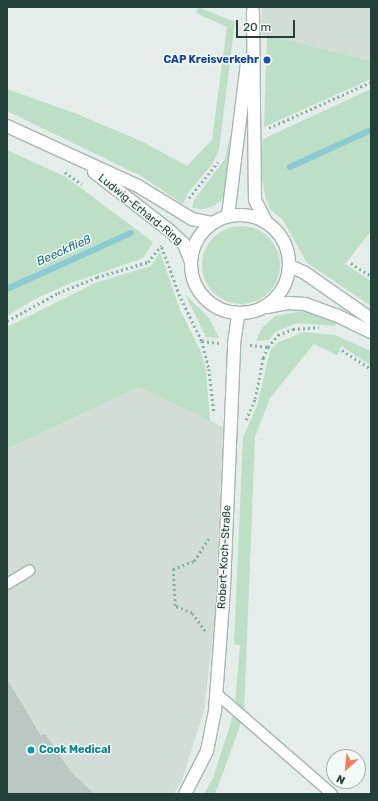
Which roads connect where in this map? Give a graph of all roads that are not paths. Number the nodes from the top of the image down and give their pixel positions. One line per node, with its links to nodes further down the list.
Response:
1 (253, 9): 4 (main road); 5 (main road)
2 (7, 126): 3 (main road, Ludwig-Erhard-Ring)
3 (84, 163): 6 (main road, Ludwig-Erhard-Ring); 7 (main road, Ludwig-Erhard-Ring)
4 (228, 216): 5 (main road); 6 (main road)
5 (266, 222): 8 (main road)
6 (212, 223): 7 (main road)
7 (190, 260): 10 (main road)
8 (290, 266): 9 (main road); 11 (main road)
9 (266, 307): 10 (main road); 12 (main road)
10 (238, 314): 15 (main road, Robert-Koch-Straße)
11 (371, 319)
12 (371, 332)
13 (29, 572): 14 (lane)
14 (7, 584)
15 (216, 694): 16 (main road, Robert-Koch-Straße); 17 (lane)
16 (185, 794)
17 (332, 794)

